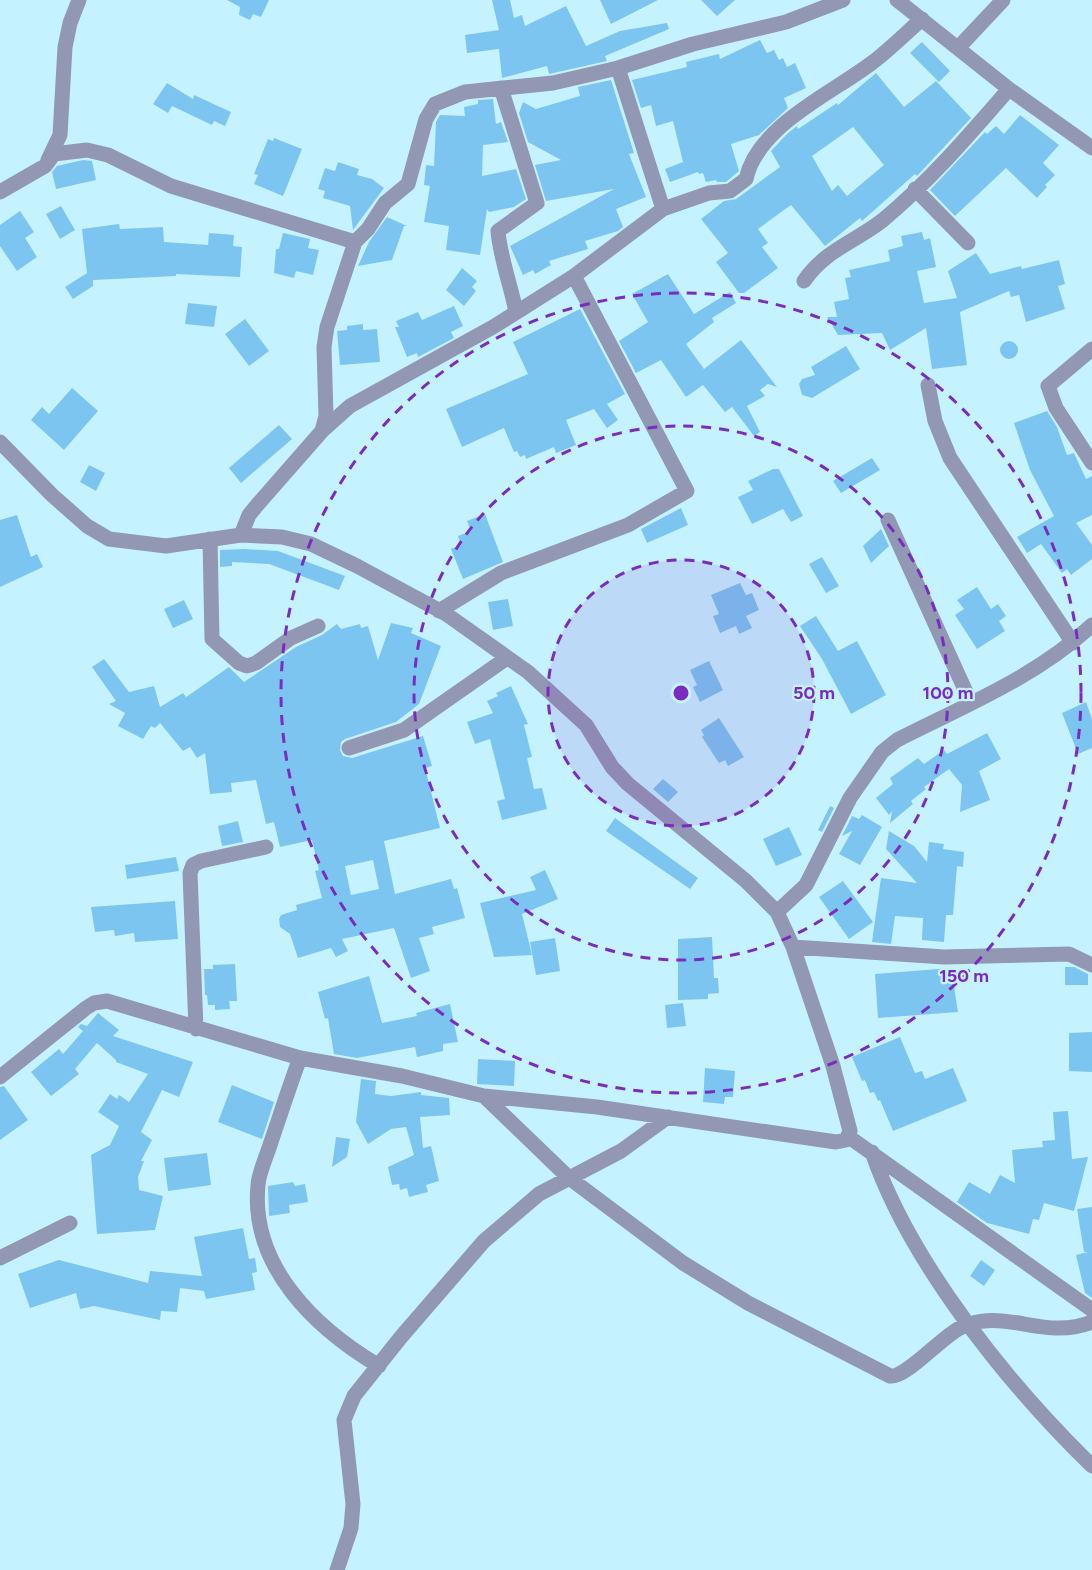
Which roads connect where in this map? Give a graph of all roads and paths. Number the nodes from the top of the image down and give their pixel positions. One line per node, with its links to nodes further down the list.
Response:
1 (79, 0): 11 (street)
2 (843, 0): 7 (street)
3 (897, 0): 5 (street)
4 (1003, 0): 6 (street)
5 (922, 19): 6 (street); 14 (street)
6 (958, 48): 9 (street)
7 (618, 68): 8 (street); 14 (street)
8 (501, 88): 15 (street); 19 (street)
9 (1009, 89): 10 (street); 12 (street)
10 (1092, 148)
11 (45, 166): 13 (street); 15 (street)
12 (915, 189): 16 (street); 18 (street)
13 (0, 192)
14 (663, 209): 17 (street)
15 (355, 242): 22 (street)
16 (968, 243)
17 (574, 276): 19 (street); 28 (street)
18 (804, 282)
19 (516, 312): 22 (street)
20 (1092, 349): 24 (street)
21 (928, 385): 31 (street)
22 (322, 431): 26 (street)
23 (0, 442): 27 (street)
24 (1092, 463)
25 (888, 520): 33 (street)
26 (242, 535): 27 (street); 28 (street)
27 (210, 539): 30 (street)
28 (440, 611): 32 (street)
29 (1092, 625): 31 (street)
30 (318, 626)
31 (1073, 643): 33 (street)
32 (507, 658): 34 (street); 36 (street)
33 (970, 703): 36 (street)
34 (349, 748)
35 (266, 847): 39 (street)
36 (777, 912): 37 (street)
37 (793, 947): 38 (street); 44 (street)
38 (1092, 965)
39 (196, 1029): 40 (street); 41 (street)
40 (300, 1058): 42 (street); 52 (street)
41 (0, 1077)
42 (483, 1096): 43 (street); 46 (street)
43 (668, 1117): 44 (street); 46 (street)
44 (849, 1137): 45 (street)
45 (872, 1152): 49 (street); 51 (street)
46 (568, 1177): 51 (street); 52 (street)
47 (70, 1223): 48 (street)
48 (0, 1258)
49 (1092, 1310)
50 (1092, 1322): 51 (street)
51 (967, 1324): 53 (street)
52 (379, 1366): 54 (street)
53 (1092, 1466)
54 (337, 1570)

